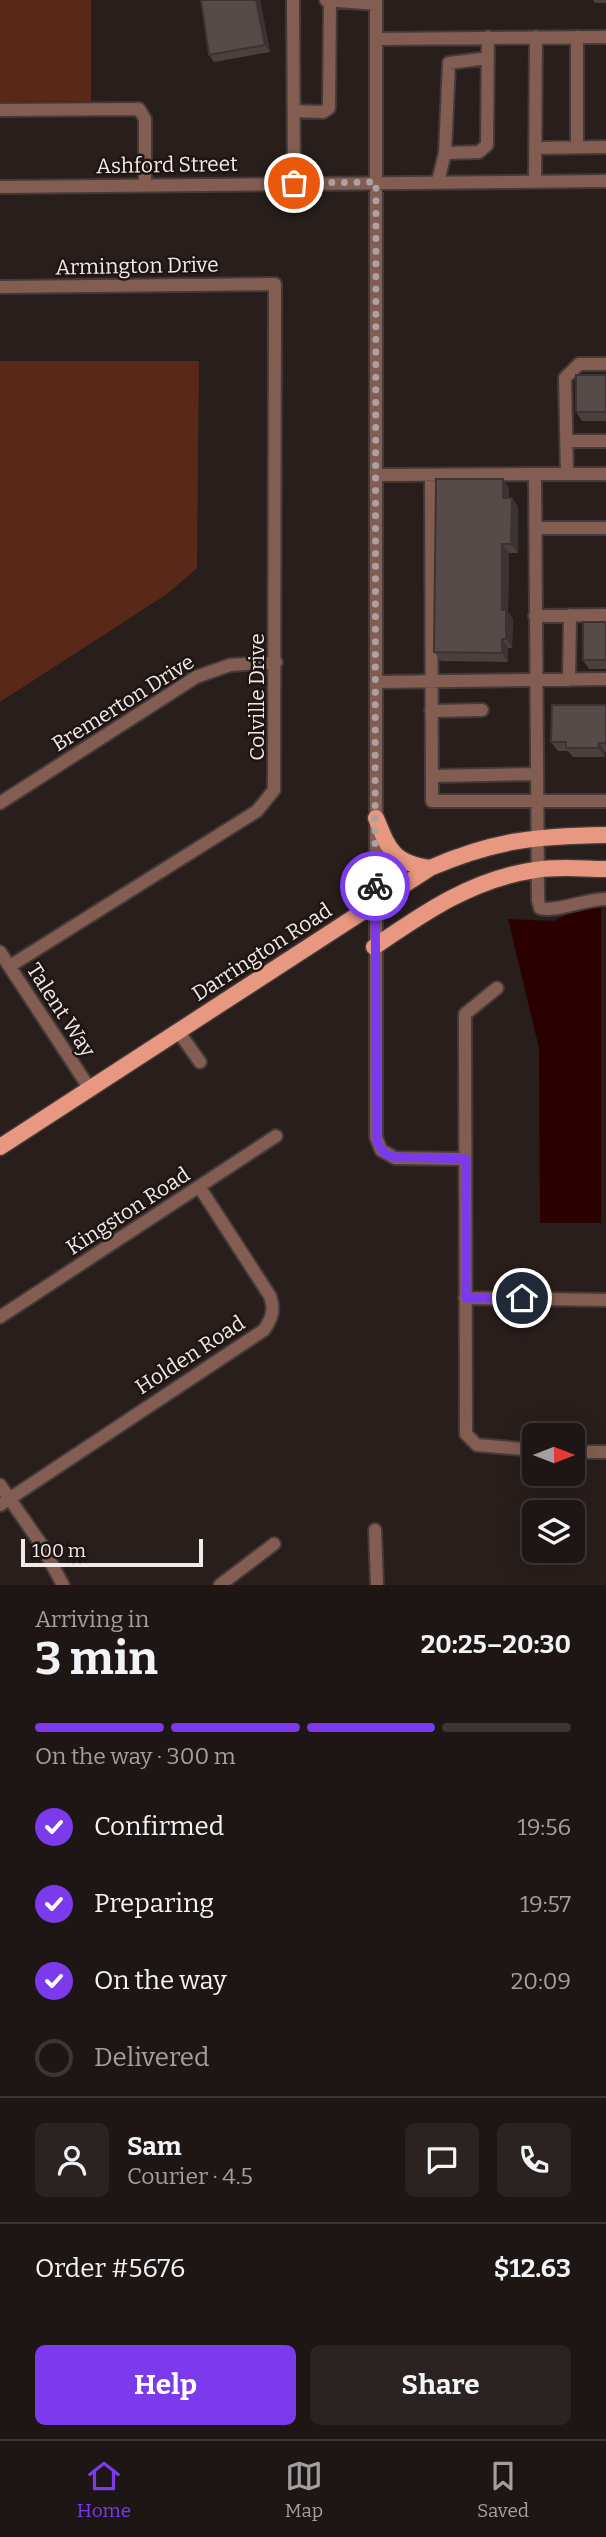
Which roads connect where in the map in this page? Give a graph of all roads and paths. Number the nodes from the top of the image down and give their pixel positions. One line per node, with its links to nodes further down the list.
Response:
1 (293, 0): 11 (street)
2 (329, 0): 3 (street); 11 (street)
3 (376, 2): 8 (street)
4 (488, 37): 5 (street); 8 (street); 9 (street)
5 (536, 37): 6 (street); 13 (street)
6 (577, 37): 7 (street); 14 (street)
7 (606, 37)
8 (376, 39): 19 (street)
9 (488, 58): 15 (street); 15 (street)
10 (0, 110): 21 (street)
11 (294, 111): 20 (street)
12 (606, 147): 14 (street)
13 (535, 148): 14 (street); 17 (street)
14 (577, 148)
15 (445, 153): 16 (street)
16 (438, 181): 17 (street, Ashford Street); 19 (street, Ashford Street)
17 (535, 181): 18 (street, Ashford Street)
18 (606, 181)
19 (376, 182): 20 (street, Ashford Street); 31 (street)
20 (294, 183): 21 (street, Ashford Street)
21 (145, 185): 22 (street, Ashford Street)
22 (0, 187)
23 (275, 284): 24 (street, Armington Drive); 38 (street, Colville Drive)
24 (0, 287)
25 (606, 364): 26 (street)
26 (567, 441): 27 (street); 29 (street)
27 (606, 441)
28 (535, 474): 29 (street); 32 (street); 33 (street)
29 (567, 474): 30 (street)
30 (606, 474)
31 (376, 475): 32 (street); 43 (street)
32 (431, 475): 42 (street)
33 (535, 527): 34 (street); 37 (street)
34 (606, 528)
35 (570, 615): 36 (street); 37 (street); 41 (street)
36 (606, 615)
37 (535, 616): 40 (street)
38 (276, 662): 50 (street, Bremerton Drive); 61 (street, Colville Drive)
39 (606, 679): 41 (street)
40 (535, 680): 41 (street); 42 (street); 46 (street)
41 (569, 680)
42 (430, 681): 43 (street); 45 (street)
43 (376, 682): 51 (street)
44 (482, 710): 45 (street)
45 (431, 711): 47 (street)
46 (537, 774): 47 (street); 48 (street)
47 (432, 776): 48 (street)
48 (537, 800): 49 (street); 53 (street)
49 (606, 801)
50 (0, 803)
51 (376, 818): 54 (main road); 58 (street)
52 (606, 835): 53 (main road, Darrington Road)
53 (538, 836): 54 (main road, Darrington Road); 55 (street)
54 (430, 867): 58 (main road, Darrington Road)
55 (538, 869): 56 (main road); 57 (street); 59 (main road)
56 (606, 869)
57 (606, 899)
58 (374, 902): 59 (street); 63 (main road, Darrington Road)
59 (374, 947): 68 (street)
60 (0, 952): 61 (street, Talent Way)
61 (10, 966): 65 (street, Talent Way)
62 (497, 988): 68 (street)
63 (178, 1031): 64 (street); 65 (main road, Darrington Road)
64 (201, 1062)
65 (90, 1089): 67 (main road, Darrington Road)
66 (276, 1136): 69 (street, Kingston Road)
67 (0, 1147)
68 (466, 1159): 70 (street)
69 (200, 1188): 72 (street, Kingston Road); 77 (street, Holden Road)
70 (466, 1298): 71 (street); 73 (street)
71 (606, 1300)
72 (0, 1317)
73 (522, 1449)
74 (585, 1452): 75 (street)
75 (606, 1452)
76 (0, 1485): 77 (street)
77 (5, 1502): 80 (street)
78 (375, 1530): 82 (street)
79 (274, 1544): 81 (street)
80 (64, 1585)
81 (220, 1585)
82 (377, 1585)

